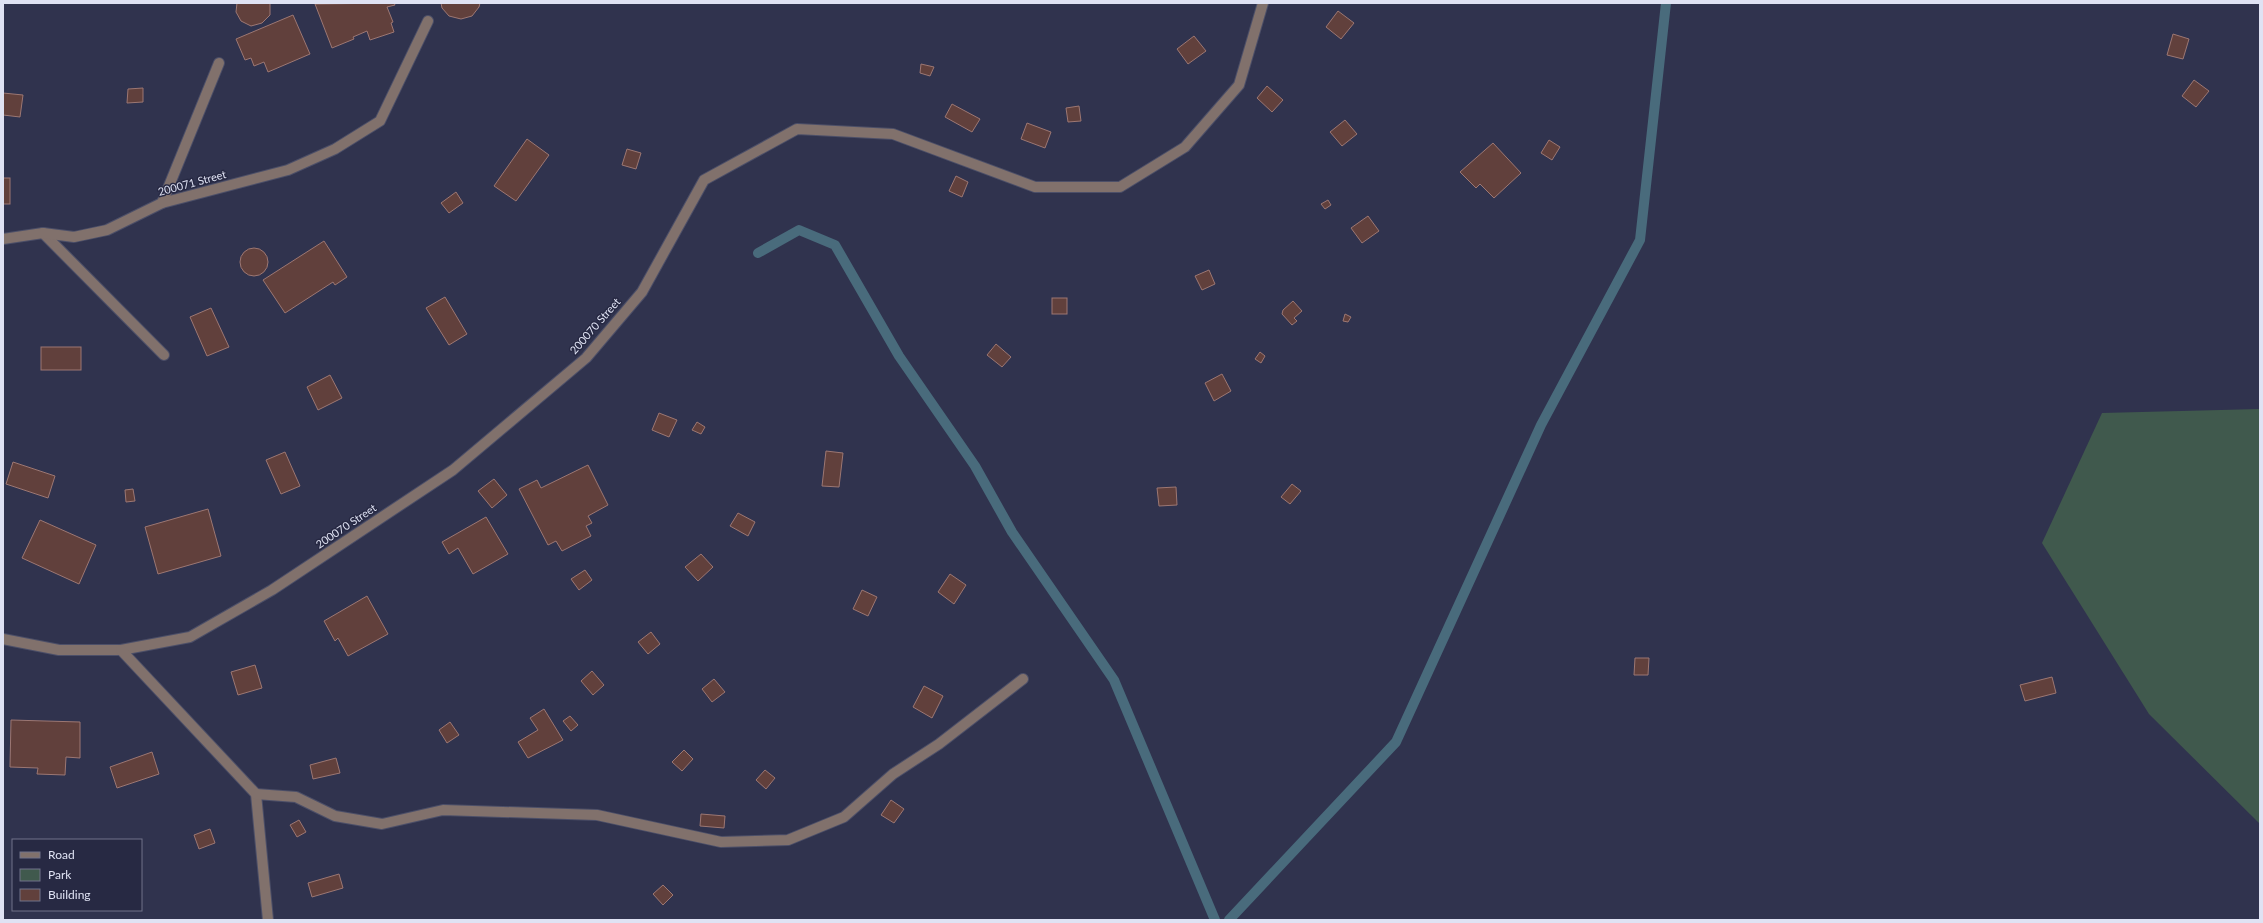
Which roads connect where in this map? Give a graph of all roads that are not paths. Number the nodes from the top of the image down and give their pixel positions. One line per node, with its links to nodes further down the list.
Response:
1 (1263, 3): 9 (street, 200070 Street)
2 (428, 21): 4 (street, 200071 Street)
3 (219, 63): 4 (street)
4 (162, 203): 5 (street, 200071 Street)
5 (43, 233): 6 (street, 200071 Street); 7 (street)
6 (3, 238)
7 (164, 355)
8 (3, 639): 9 (street, 200070 Street)
9 (121, 650): 11 (street)
10 (1023, 679): 11 (street)
11 (256, 794): 12 (street)
12 (268, 920)

